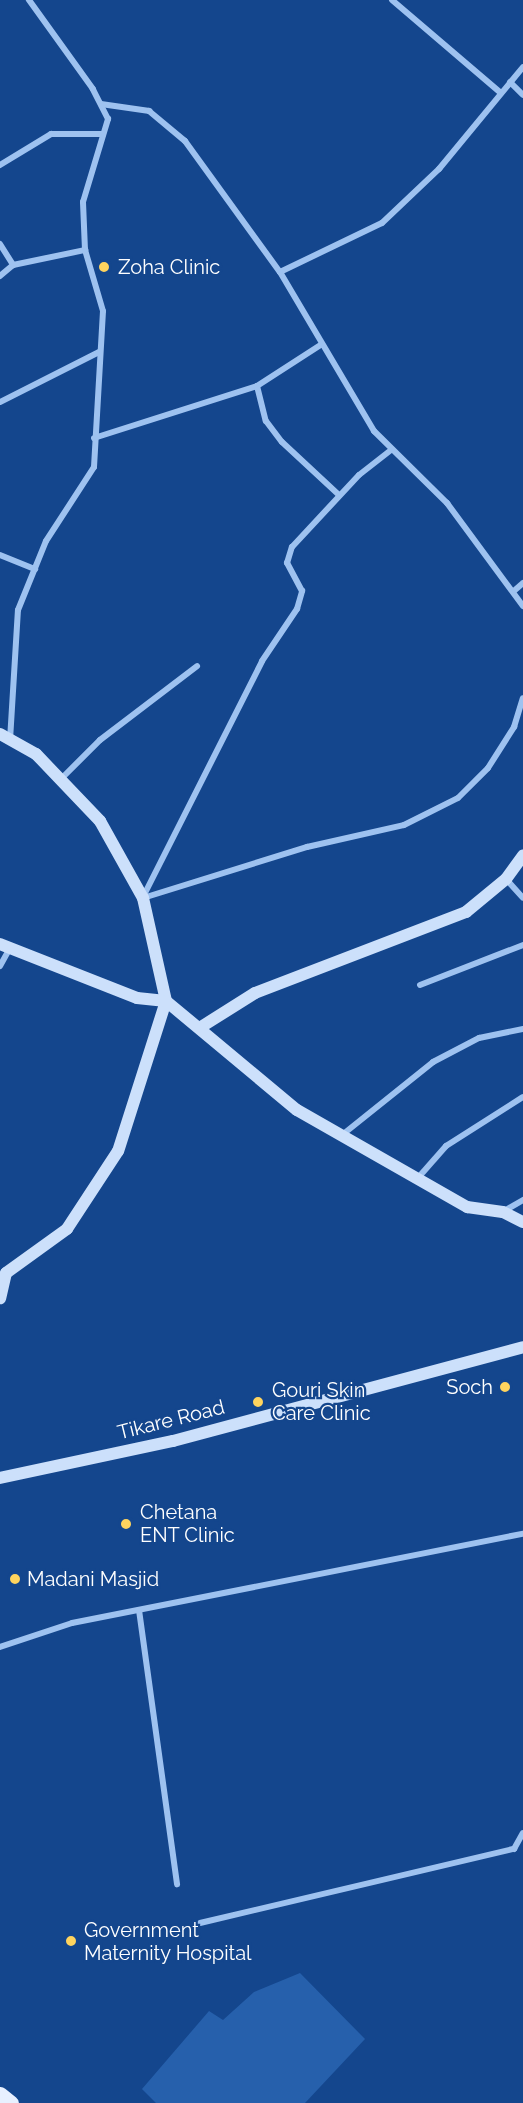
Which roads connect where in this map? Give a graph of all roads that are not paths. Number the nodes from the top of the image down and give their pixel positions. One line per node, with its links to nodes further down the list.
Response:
1 (29, 0): 7 (street)
2 (392, 0): 5 (street)
3 (523, 67): 4 (street)
4 (510, 82): 5 (street); 6 (street)
5 (501, 93): 13 (street)
6 (523, 95)
7 (101, 105): 8 (street); 13 (street)
8 (103, 134): 9 (street); 11 (street)
9 (0, 165)
10 (0, 244): 12 (street)
11 (85, 250): 12 (street); 16 (street)
12 (13, 265): 14 (street)
13 (280, 272): 15 (street)
14 (0, 276)
15 (322, 344): 17 (street); 20 (street)
16 (99, 352): 18 (street); 19 (street)
17 (257, 386): 19 (street); 21 (street)
18 (0, 401)
19 (94, 438): 23 (street)
20 (391, 450): 21 (street); 25 (street)
21 (339, 495): 33 (street)
22 (0, 555): 23 (street)
23 (35, 569): 29 (street)
24 (523, 583): 25 (street)
25 (515, 590): 26 (street)
26 (523, 606)
27 (197, 666): 30 (street)
28 (523, 698): 33 (street)
29 (5, 737): 30 (street)
30 (60, 780): 33 (street)
31 (523, 856): 32 (street)
32 (507, 879): 34 (street); 40 (street)
33 (143, 898): 39 (street)
34 (523, 898)
35 (523, 945): 38 (street)
36 (5, 946): 37 (street); 39 (street)
37 (0, 966)
38 (420, 986)
39 (166, 1001): 40 (street); 48 (street)
40 (201, 1027): 43 (street)
41 (523, 1029): 43 (street)
42 (523, 1097): 44 (street)
43 (342, 1135): 44 (street)
44 (417, 1179): 46 (street)
45 (523, 1200): 46 (street)
46 (503, 1212): 47 (street)
47 (523, 1222)
48 (3, 1273): 49 (street)
49 (0, 1298)
50 (523, 1347): 51 (street, Tikare Road)
51 (0, 1478)
52 (523, 1534): 53 (street)
53 (139, 1610): 54 (street); 56 (street)
54 (0, 1647)
55 (523, 1833): 57 (street)
56 (177, 1884)
57 (200, 1923)
58 (0, 2094): 59 (main road)
59 (11, 2103)

